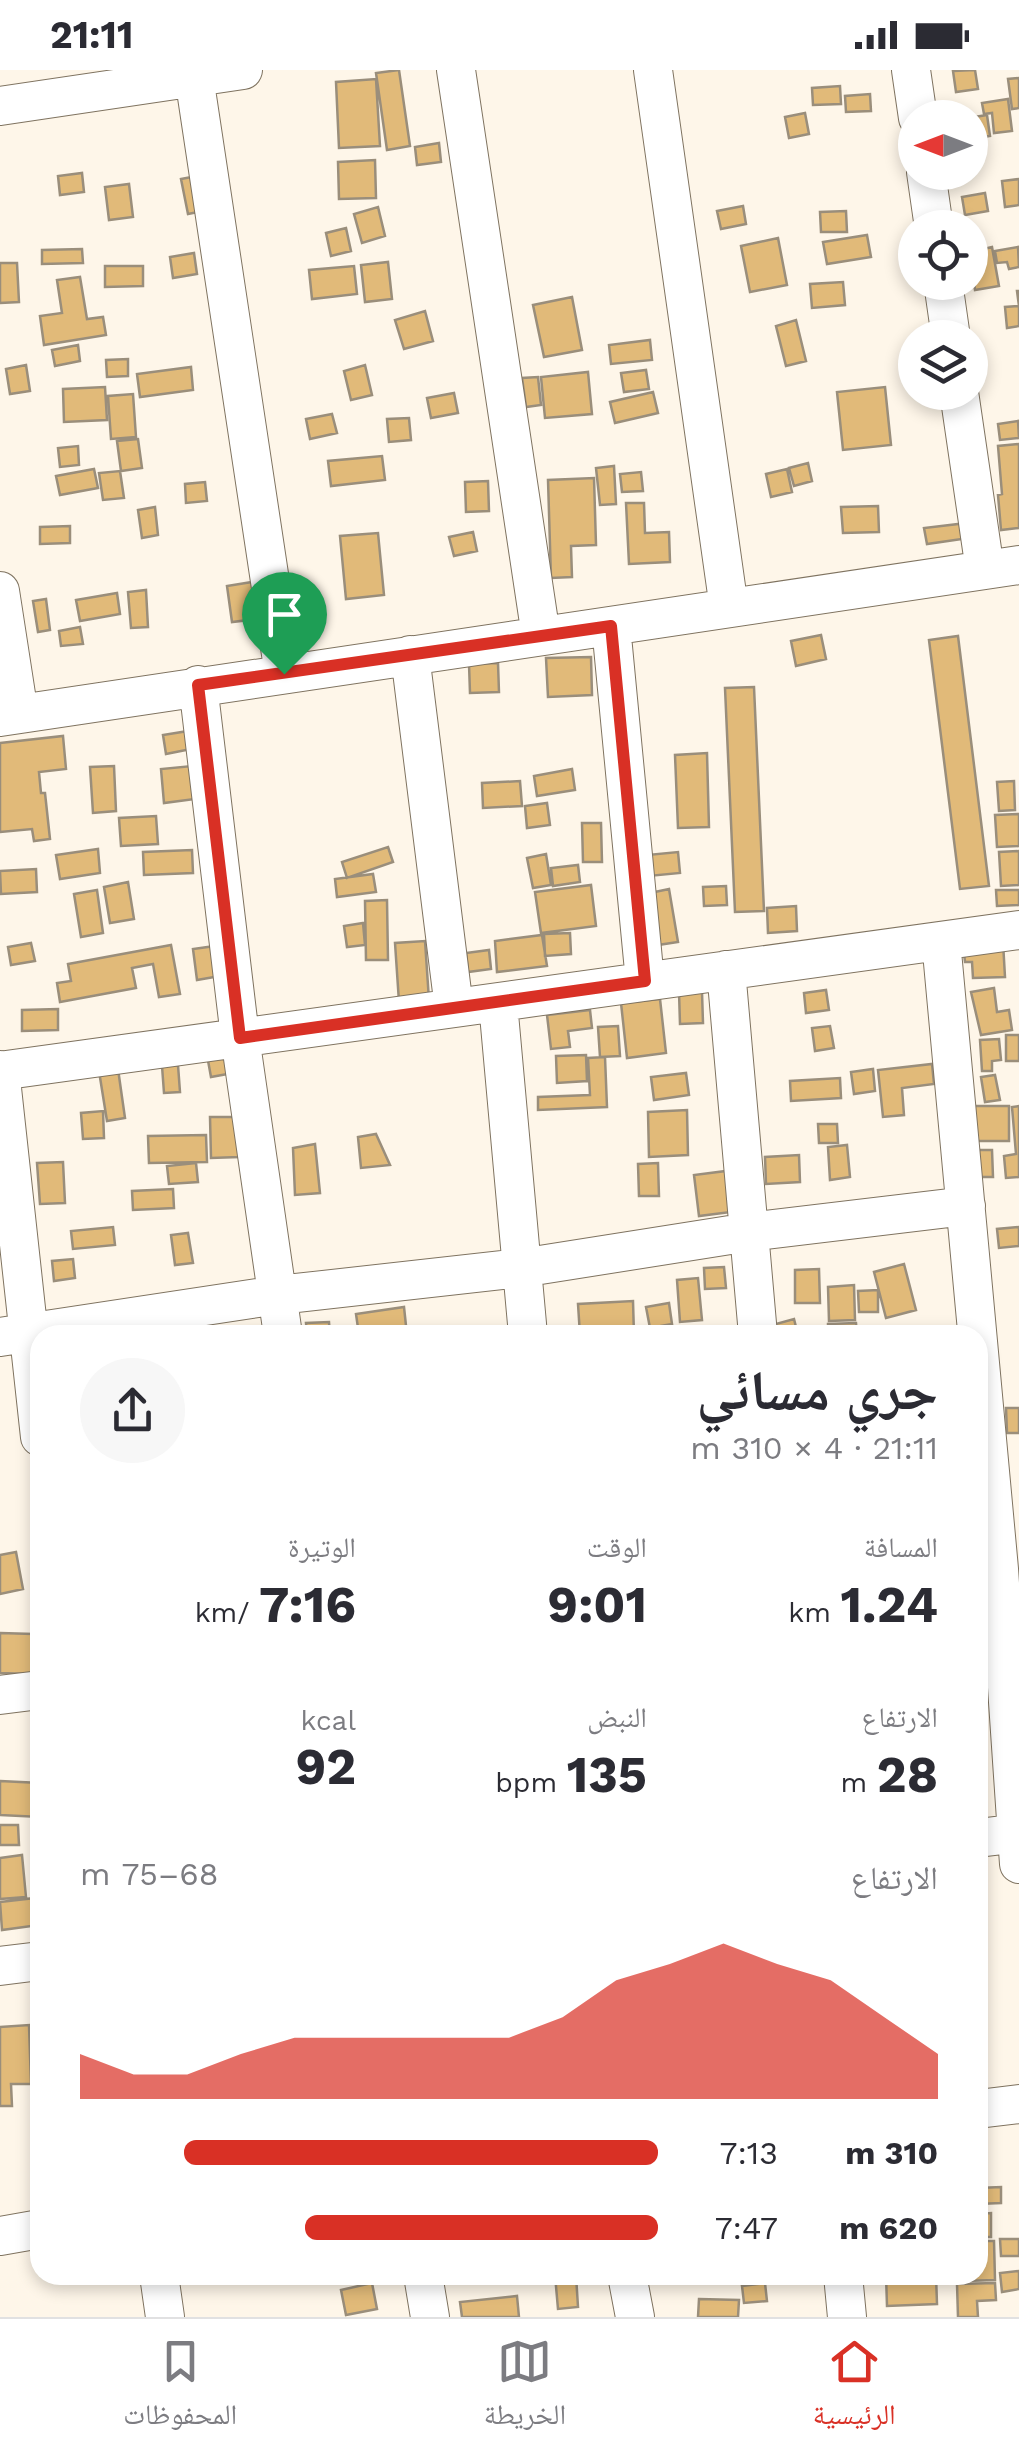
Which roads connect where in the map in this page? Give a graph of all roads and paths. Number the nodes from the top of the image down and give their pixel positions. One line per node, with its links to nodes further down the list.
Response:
1 (243, 70): 5 (street)
2 (456, 70): 13 (street)
3 (653, 70): 11 (street)
4 (911, 70): 6 (street)
5 (193, 74): 7 (street); 15 (street)
6 (915, 100)
7 (0, 106)
8 (963, 410): 9 (street)
9 (1002, 568): 11 (street)
10 (0, 591): 17 (street)
11 (729, 608): 12 (street)
12 (611, 626): 13 (street); 21 (street)
13 (540, 636): 14 (street)
14 (410, 655): 15 (street); 23 (street)
15 (284, 674): 16 (street)
16 (198, 685): 17 (street); 24 (street)
17 (9, 715)
18 (1019, 930): 19 (street)
19 (941, 941): 20 (street); 26 (street)
20 (726, 970): 21 (street); 27 (street)
21 (645, 981): 22 (street)
22 (498, 1004): 23 (street); 28 (street)
23 (454, 1008): 24 (street)
24 (240, 1038): 25 (street); 29 (street)
25 (0, 1070): 35 (street)
26 (966, 1206): 27 (street); 34 (street)
27 (749, 1232): 28 (street); 33 (street)
28 (521, 1268): 29 (street); 32 (street)
29 (278, 1295): 30 (street); 31 (street)
30 (80, 1325)
31 (282, 1325)
32 (527, 1325)
33 (757, 1325)
34 (977, 1325)
35 (14, 1335): 36 (street)
36 (30, 1398)
37 (988, 1448): 38 (street)
38 (999, 1569): 42 (street)
39 (30, 1691): 40 (street)
40 (0, 1695)
41 (988, 1839): 42 (street)
42 (1018, 1843)
43 (30, 1962): 44 (street)
44 (0, 1966)
45 (1019, 2104): 46 (street)
46 (988, 2107)
47 (30, 2231): 48 (street)
48 (0, 2236)
49 (160, 2285): 53 (street)
50 (425, 2285): 54 (street)
51 (629, 2285): 55 (street)
52 (844, 2285): 56 (street)
53 (165, 2317)
54 (430, 2317)
55 (634, 2317)
56 (846, 2317)

